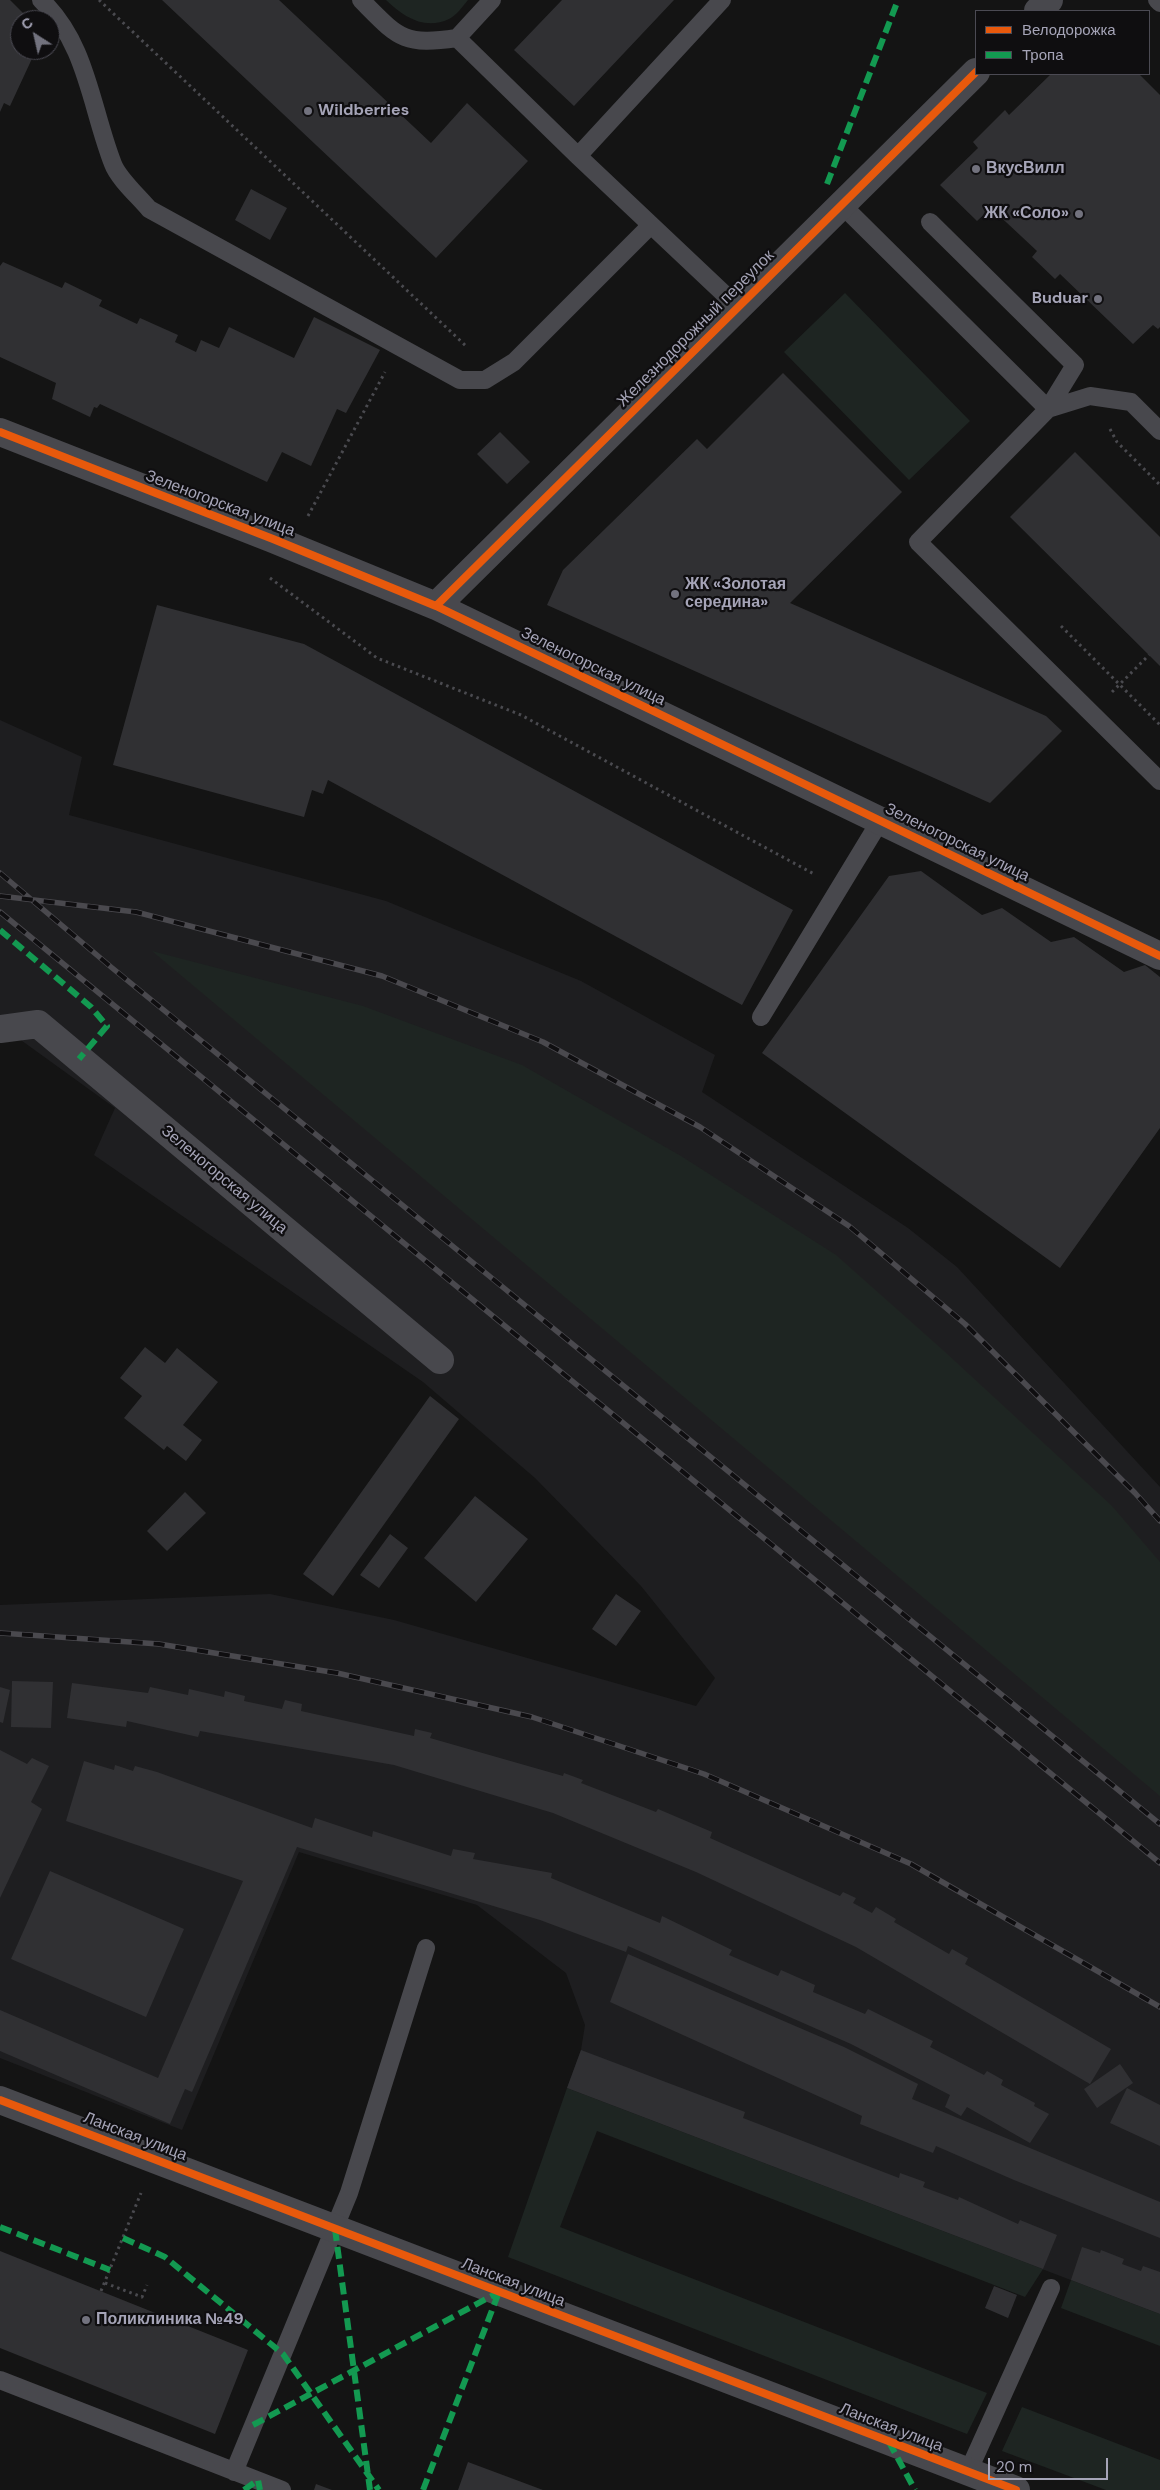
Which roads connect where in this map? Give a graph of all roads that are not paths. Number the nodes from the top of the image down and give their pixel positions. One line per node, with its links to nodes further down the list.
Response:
1 (42, 0): 14 (lane)
2 (361, 0): 9 (lane)
3 (492, 0): 9 (lane)
4 (722, 0): 11 (lane)
5 (1049, 0): 8 (street)
6 (1157, 0): 7 (lane)
7 (1160, 3)
8 (1039, 10)
9 (457, 38): 11 (lane)
10 (975, 73): 12 (street, Железнодорожный переулок)
11 (578, 156): 14 (lane)
12 (842, 205): 15 (street, Железнодорожный переулок); 16 (lane)
13 (930, 222): 16 (lane)
14 (651, 225): 15 (lane)
15 (738, 307): 19 (street, Железнодорожный переулок)
16 (1048, 409): 17 (lane); 20 (lane)
17 (1160, 431)
18 (0, 432): 19 (street, Зеленогорская улица)
19 (436, 606): 21 (street, Зеленогорская улица)
20 (1160, 781)
21 (880, 821): 22 (street, Зеленогорская улица); 23 (lane)
22 (1160, 956)
23 (761, 1017)
24 (0, 1029): 25 (street, Зеленогорская улица)
25 (440, 1360)
26 (426, 1948): 28 (lane)
27 (0, 2100): 28 (street, Ланская улица)
28 (335, 2229): 31 (lane); 32 (street, Ланская улица)
29 (1051, 2288): 32 (lane)
30 (0, 2380): 31 (lane)
31 (234, 2472): 33 (lane)
32 (968, 2472): 34 (street, Ланская улица)
33 (282, 2490)
34 (1016, 2490)

